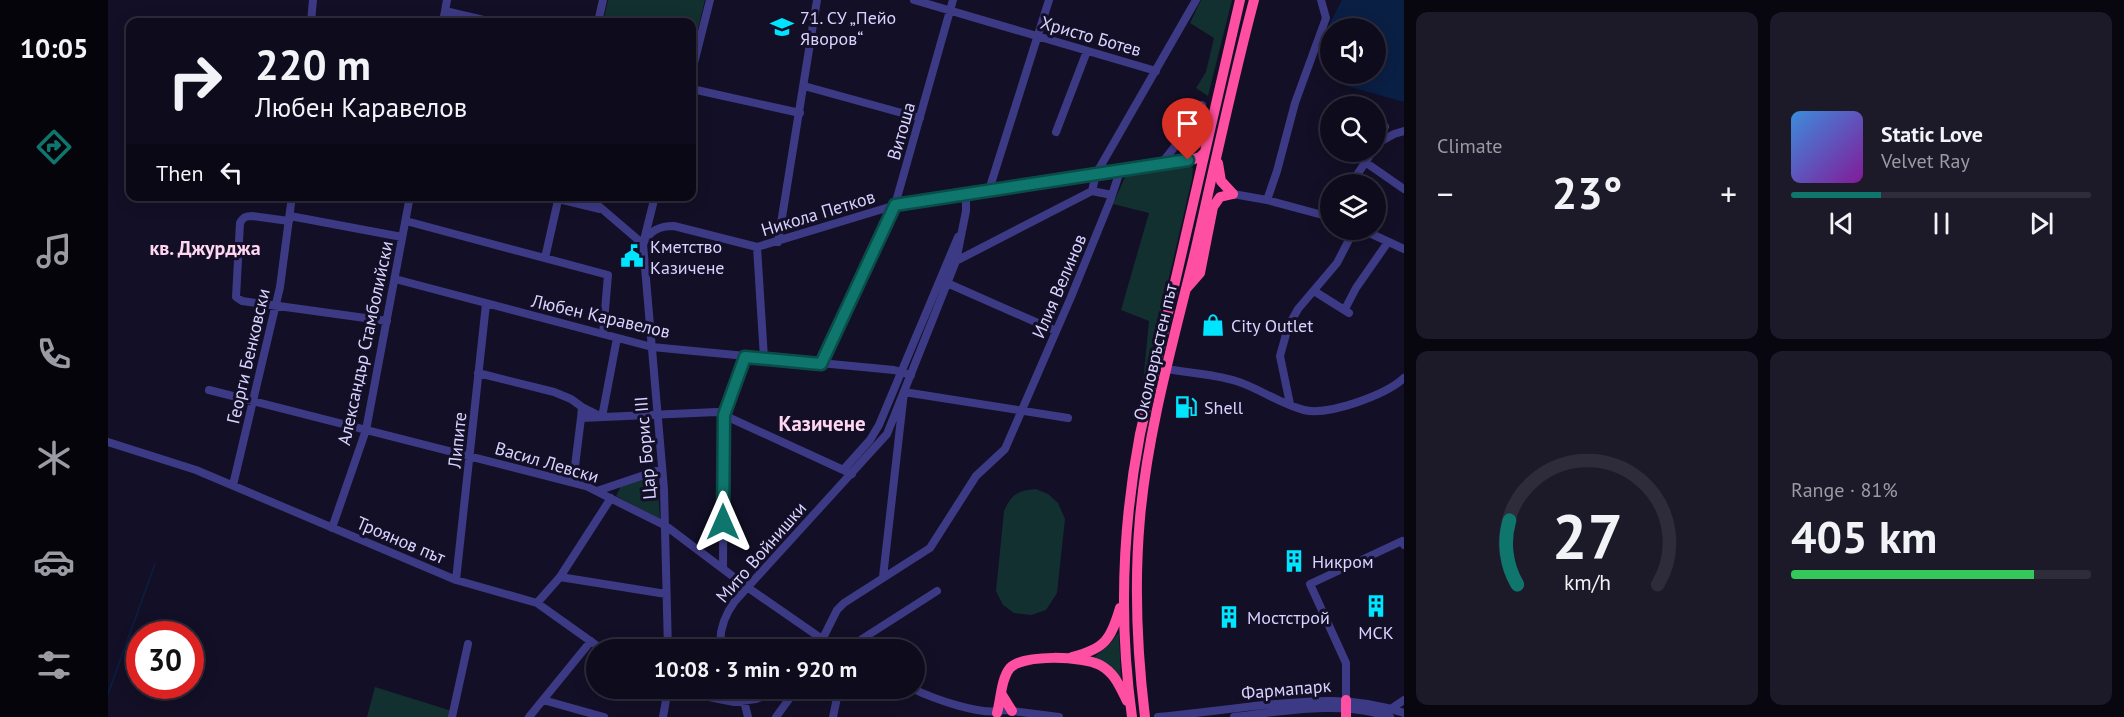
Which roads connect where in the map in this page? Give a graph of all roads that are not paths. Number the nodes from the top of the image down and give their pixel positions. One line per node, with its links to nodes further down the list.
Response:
1 (313, 0): 15 (street)
2 (447, 0): 13 (street)
3 (603, 0): 18 (street)
4 (710, 0): 21 (street)
5 (817, 0): 23 (street)
6 (914, 0): 14 (street, Христо Ботев)
7 (953, 0): 14 (street, Витоша)
8 (1049, 0): 19 (street)
9 (1196, 0): 22 (street)
10 (1240, 0): 31 (highway, Околовръстен път)
11 (1254, 0): 32 (highway, Околовръстен път)
12 (1321, 0): 46 (street)
13 (445, 11): 16 (street); 17 (street)
14 (950, 11): 19 (street, Христо Ботев); 27 (street, Витоша)
15 (311, 18)
16 (444, 18)
17 (475, 18)
18 (599, 18)
19 (1038, 36): 20 (street, Христо Ботев); 41 (street)
20 (1087, 51): 22 (street, Христо Ботев); 29 (street)
21 (696, 55)
22 (1156, 71): 38 (street)
23 (804, 86): 26 (street); 27 (street)
24 (696, 90): 26 (street)
25 (1202, 105): 35 (street)
26 (800, 113): 62 (street)
27 (920, 118): 53 (street, Витоша)
28 (1404, 131): 30 (street)
29 (1056, 132)
30 (1386, 139)
31 (1204, 153): 33 (highway); 37 (highway, Околовръстен път)
32 (1217, 155): 44 (highway); 71 (highway, Околовръстен път)
33 (1188, 160): 35 (street, Никола Петков); 37 (highway)
34 (1365, 162): 39 (street); 40 (street)
35 (1161, 164): 36 (street, Никола Петков)
36 (1120, 171): 38 (street, Никола Петков); 45 (street, Илия Велинов)
37 (1200, 173): 119 (highway, Околовръстен път)
38 (1096, 174): 41 (street, Никола Петков); 42 (street)
39 (1357, 174)
40 (1404, 189)
41 (989, 190): 43 (street, Никола Петков)
42 (1092, 191): 45 (street); 68 (street)
43 (966, 194): 53 (street, Никола Петков); 58 (street, Мито Войнишки)
44 (1233, 194): 46 (street); 71 (highway)
45 (1112, 195): 76 (street, Илия Велинов)
46 (1267, 200): 55 (street)
47 (291, 201): 56 (street, Георги Бенковски)
48 (409, 201): 57 (street, Александър Стамболийски)
49 (558, 201): 67 (street)
50 (570, 201): 54 (street)
51 (593, 201): 54 (street)
52 (654, 201): 64 (street, Цар Борис III)
53 (895, 205): 62 (street, Никола Петков); 82 (street, Витоша)
54 (604, 210): 64 (street)
55 (1320, 214)
56 (289, 219): 59 (street); 74 (street, Георги Бенковски); 74 (street)
57 (406, 221): 59 (street, Александър Стамболийски); 67 (street)
58 (963, 225): 68 (street, Мито Войнишки); 84 (street, Мито Войнишки)
59 (402, 237): 69 (street, Александър Стамболийски)
60 (1349, 240): 72 (street)
61 (1384, 240): 63 (street)
62 (778, 242): 65 (street, Никола Петков)
63 (1388, 242): 66 (street); 72 (street)
64 (644, 244): 65 (street, Никола Петков); 79 (street, Цар Борис III)
65 (757, 247): 81 (street)
66 (1404, 249)
67 (545, 258): 77 (street)
68 (956, 261): 70 (street, Мито Войнишки)
69 (395, 279): 73 (street, Любен Каравелов); 75 (street, Александър Стамболийски)
70 (947, 284): 76 (street); 86 (street, Мито Войнишки)
71 (1186, 290): 83 (highway, Околовръстен път)
72 (1314, 291): 91 (street)
73 (486, 303): 77 (street, Любен Каравелов); 85 (street, Липите)
74 (276, 306): 75 (street); 90 (street, Георги Бенковски)
75 (387, 321): 99 (street, Александър Стамболийски)
76 (1056, 331): 93 (street, Илия Велинов)
77 (603, 334): 78 (street, Любен Каравелов)
78 (617, 338): 79 (street, Любен Каравелов); 96 (street)
79 (652, 347): 80 (street, Любен Каравелов); 94 (street, Цар Борис III)
80 (745, 357): 81 (street, Любен Каравелов); 95 (street)
81 (764, 358): 82 (street, Любен Каравелов)
82 (821, 364): 84 (street, Любен Каравелов)
83 (1167, 369): 91 (street); 153 (highway, Околовръстен път)
84 (901, 371): 86 (street, Любен Каравелов); 103 (street, Мито Войнишки)
85 (478, 373): 92 (street); 101 (street, Липите)
86 (911, 375): 89 (street, Мито Войнишки)
87 (1404, 378): 91 (street)
88 (209, 390): 90 (street, Васил Левски)
89 (904, 392): 93 (street); 104 (street, Мито Войнишки); 114 (street)
90 (253, 401): 99 (street, Васил Левски); 106 (street, Георги Бенковски)
91 (1290, 404)
92 (582, 407): 96 (street); 97 (street)
93 (1022, 411): 98 (street); 114 (street, Илия Велинов)
94 (657, 415): 95 (street); 96 (street); 102 (street, Цар Борис III)
95 (724, 415): 103 (street); 112 (street)
96 (602, 417): 97 (street)
97 (581, 418): 105 (street)
98 (1068, 418)
99 (366, 430): 101 (street, Васил Левски); 110 (street, Александър Стамболийски)
100 (108, 442): 106 (street, Троянов път)
101 (470, 456): 105 (street, Васил Левски); 115 (street, Липите)
102 (662, 469): 107 (street); 109 (street, Цар Борис III)
103 (844, 470): 104 (street)
104 (852, 474): 116 (street, Мито Войнишки)
105 (573, 482): 107 (street, Васил Левски)
106 (233, 485): 110 (street, Троянов път)
107 (597, 491): 108 (street, Васил Левски)
108 (611, 498): 109 (street, Васил Левски); 113 (street)
109 (666, 526): 112 (street, Васил Левски); 118 (street, Цар Борис III)
110 (332, 528): 115 (street, Троянов път)
111 (1404, 545): 139 (street)
112 (723, 568): 116 (street, Васил Левски)
113 (560, 577): 118 (street); 120 (street)
114 (883, 578): 125 (street, Илия Велинов)
115 (456, 580): 120 (street, Троянов път)
116 (747, 587): 123 (street, Мито Войнишки); 124 (street, Васил Левски)
117 (937, 591): 126 (street)
118 (666, 594): 122 (street, Цар Борис III)
119 (1124, 595): 129 (highway); 143 (highway, Околовръстен път)
120 (537, 603): 121 (street, Троянов път)
121 (590, 639)
122 (665, 639)
123 (720, 639)
124 (821, 639)
125 (822, 639)
126 (862, 639)
127 (468, 644): 145 (street)
128 (586, 646): 136 (street)
129 (1065, 658): 140 (highway); 143 (highway)
130 (925, 694): 140 (street)
131 (665, 699): 148 (street)
132 (717, 699): 138 (street)
133 (756, 699): 138 (street)
134 (789, 699): 150 (street)
135 (837, 699): 151 (street)
136 (543, 700): 146 (street); 147 (street)
137 (1404, 700): 141 (street)
138 (744, 701): 149 (street)
139 (1346, 708): 141 (street, Фармапарк); 144 (street, Фармапарк); 155 (street, Фармапарк)
140 (1004, 713): 152 (street)
141 (1388, 713): 142 (street, Фармапарк)
142 (1404, 713)
143 (1132, 715)
144 (1169, 716): 154 (street)
145 (452, 717)
146 (530, 717)
147 (603, 717)
148 (663, 717)
149 (748, 717)
150 (776, 717)
151 (833, 717)
152 (1059, 717)
153 (1145, 717)
154 (1158, 717)
155 (1234, 717)

